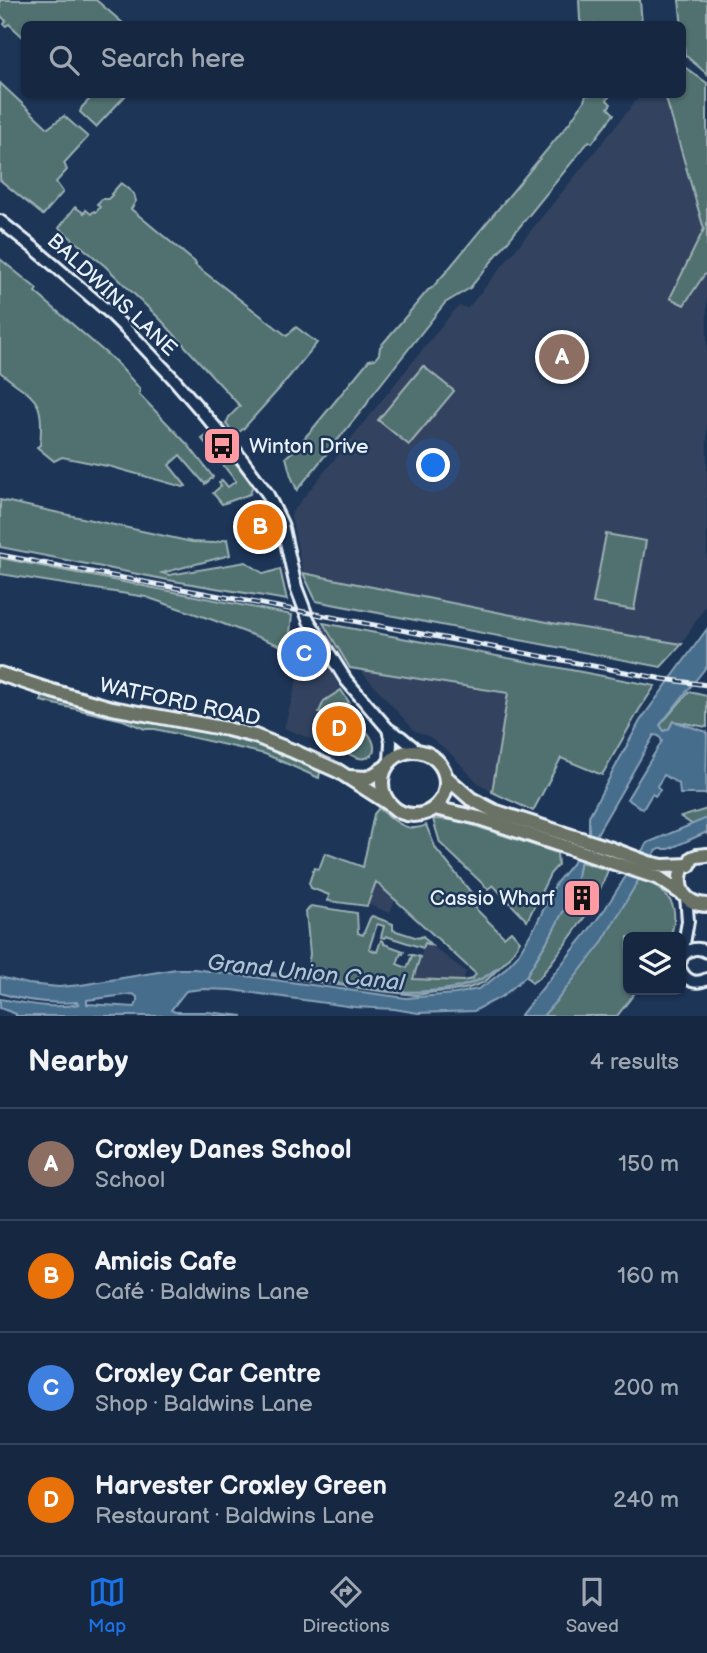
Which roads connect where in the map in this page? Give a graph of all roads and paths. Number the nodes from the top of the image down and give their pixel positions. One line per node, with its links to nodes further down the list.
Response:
1 (0, 220): 3 (street, BALDWINS LANE)
2 (0, 674): 6 (main road, WATFORD ROAD)
3 (388, 729): 4 (street, BALDWINS LANE); 5 (street)
4 (419, 752): 5 (main road); 7 (main road)
5 (388, 765): 6 (main road); 8 (main road)
6 (348, 777): 8 (main road, WATFORD ROAD)
7 (446, 777): 9 (main road); 10 (main road)
8 (391, 804): 9 (main road)
9 (434, 808): 10 (main road)
10 (534, 830): 13 (main road)
11 (707, 855): 12 (main road)
12 (689, 864): 13 (main road); 14 (main road)
13 (646, 869): 14 (main road)
14 (685, 896): 15 (main road); 16 (street)
15 (707, 905)
16 (686, 933)
17 (707, 952): 18 (street)
18 (686, 955)
19 (686, 978): 20 (street)
20 (707, 979)

